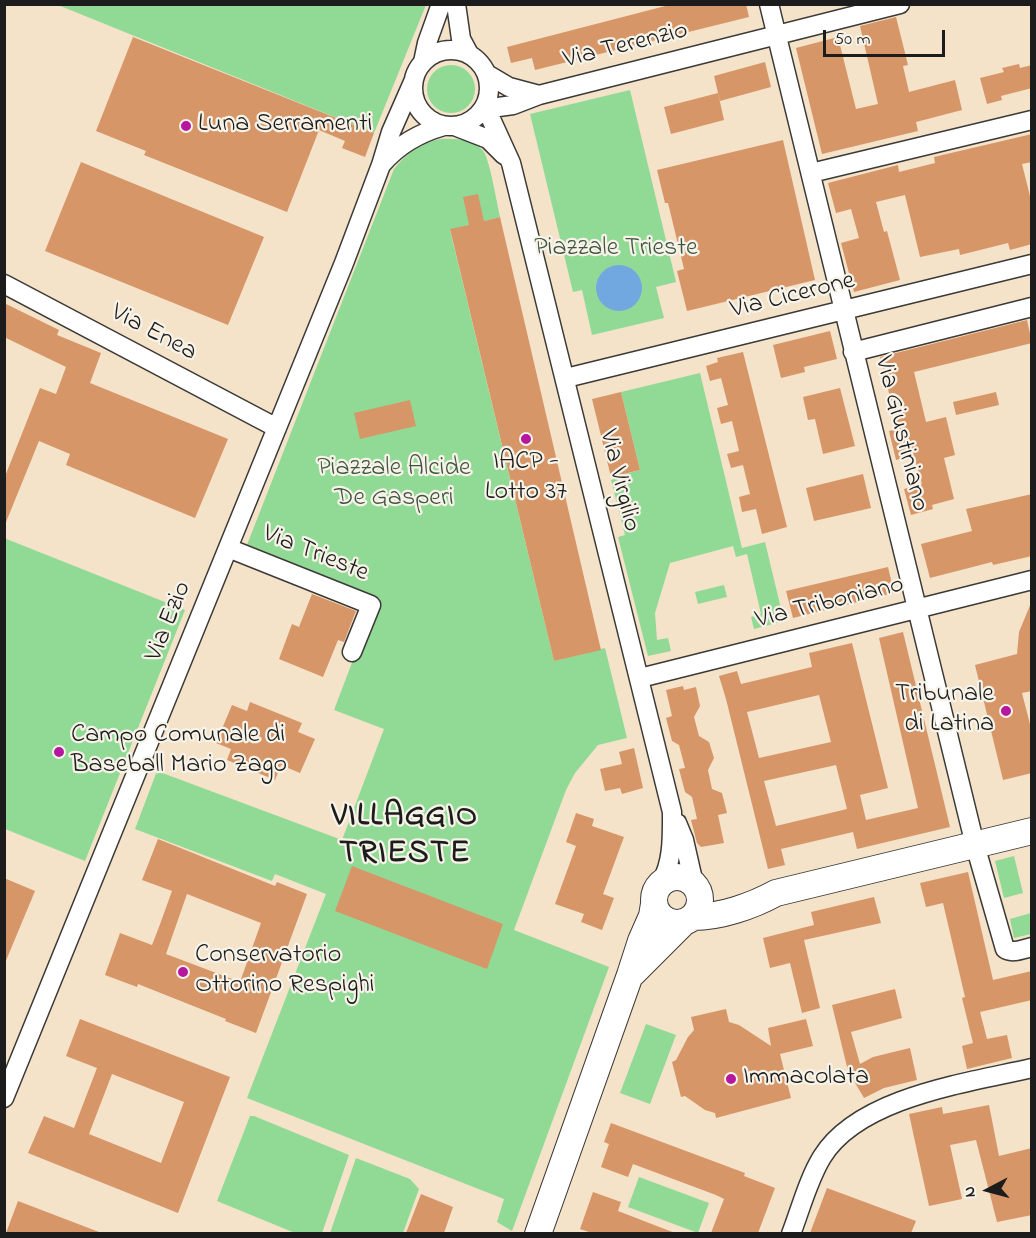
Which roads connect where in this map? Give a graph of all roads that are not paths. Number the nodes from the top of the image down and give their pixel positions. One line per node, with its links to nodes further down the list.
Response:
1 (441, 4): 8 (street)
2 (456, 4): 7 (street)
3 (769, 4): 6 (street, Via Giustiniano)
4 (900, 4): 5 (street, Via Terenzio)
5 (860, 9): 6 (street, Via Terenzio)
6 (777, 36): 11 (street, Via Terenzio); 18 (street, Via Giustiniano)
7 (469, 54): 8 (street); 9 (street)
8 (423, 62): 10 (street)
9 (487, 74): 11 (street, Via Terenzio); 13 (street)
10 (413, 82): 15 (street); 17 (street, Via Ezio)
11 (539, 95): 12 (street, Via Terenzio)
12 (513, 105): 13 (street, Via Terenzio); 16 (street, Via Virgilio)
13 (484, 109): 15 (street); 16 (street, Via Virgilio)
14 (1032, 120): 18 (street)
15 (451, 126): 16 (street); 17 (street, Via Ezio)
16 (512, 163): 24 (street, Via Virgilio)
17 (381, 165): 25 (street, Via Ezio)
18 (811, 173): 22 (street, Via Giustiniano)
19 (1032, 264): 22 (street, Via Cicerone)
20 (4, 284): 25 (street, Via Enea)
21 (1032, 307): 23 (street)
22 (843, 311): 23 (street, Via Giustiniano); 24 (street, Via Cicerone)
23 (853, 352): 28 (street, Via Giustiniano)
24 (566, 378): 30 (street, Via Virgilio)
25 (277, 428): 26 (street, Via Ezio)
26 (228, 548): 29 (street, Via Trieste); 41 (street, Via Ezio)
27 (1032, 580): 28 (street, Via Triboniano)
28 (917, 608): 30 (street, Via Triboniano); 33 (street, Via Giustiniano)
29 (352, 652)
30 (640, 678): 31 (street, Via Virgilio)
31 (672, 812): 34 (street); 35 (street)
32 (1032, 831): 33 (main road)
33 (975, 845): 36 (main road); 38 (street, Via Giustiniano)
34 (694, 884): 35 (main road); 36 (main road); 37 (main road)
35 (657, 893): 37 (main road); 39 (main road)
36 (776, 893): 37 (main road)
37 (688, 920): 39 (main road)
38 (1032, 947)
39 (630, 975): 42 (main road)
40 (1032, 1068): 43 (street)
41 (4, 1098)
42 (538, 1233)
43 (791, 1233)

